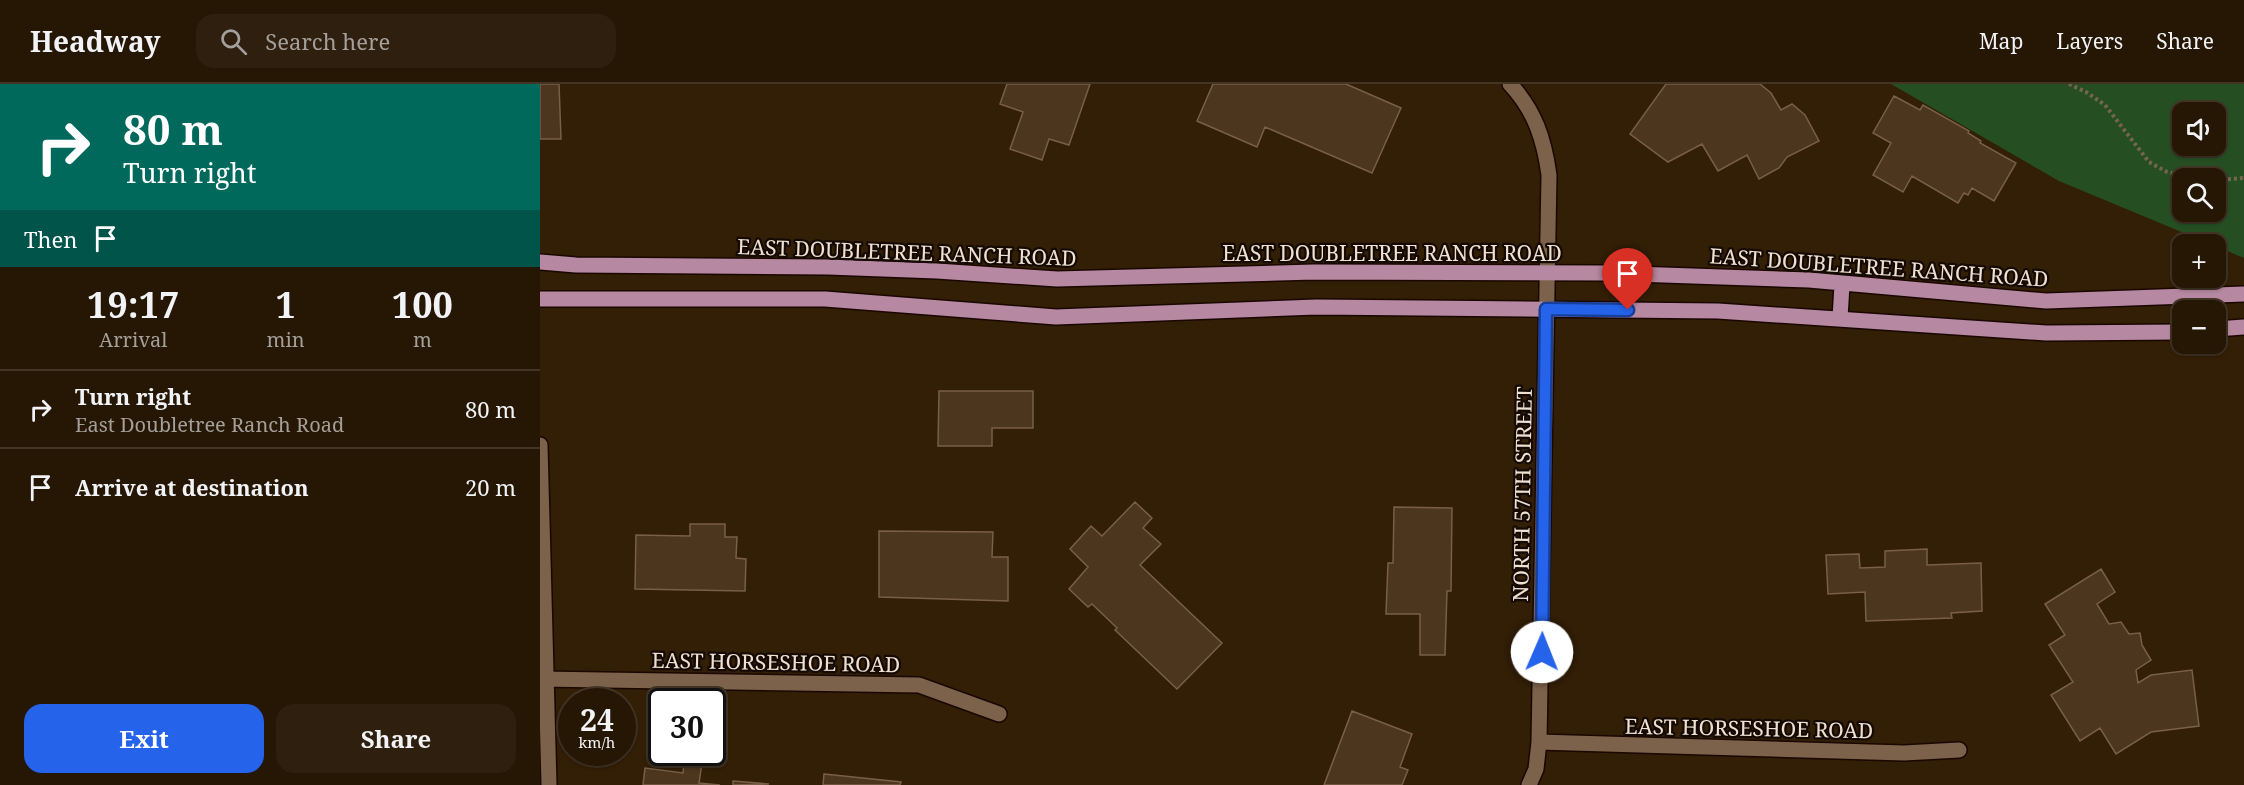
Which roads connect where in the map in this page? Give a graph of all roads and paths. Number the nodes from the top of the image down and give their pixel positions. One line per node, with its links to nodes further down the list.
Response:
1 (1510, 84): 7 (street, NORTH 57TH STREET)
2 (2069, 84): 3 (path)
3 (2172, 173)
4 (2244, 178): 5 (path)
5 (2226, 179)
6 (540, 262): 7 (main road, EAST DOUBLETREE RANCH ROAD)
7 (1547, 273): 8 (main road, EAST DOUBLETREE RANCH ROAD); 11 (street, NORTH 57TH STREET)
8 (1842, 285): 9 (main road, EAST DOUBLETREE RANCH ROAD); 12 (main road)
9 (2244, 294)
10 (540, 299): 11 (main road)
11 (1546, 309): 12 (main road); 19 (street, NORTH 57TH STREET)
12 (1840, 318): 15 (main road)
13 (2244, 327): 14 (main road)
14 (2226, 328)
15 (2172, 332)
16 (540, 445): 17 (street)
17 (543, 679): 18 (street, EAST HORSESHOE ROAD); 21 (street)
18 (999, 714)
19 (1539, 742): 20 (street, EAST HORSESHOE ROAD); 22 (street, NORTH 57TH STREET)
20 (1959, 750)
21 (549, 785)
22 (1529, 785)

